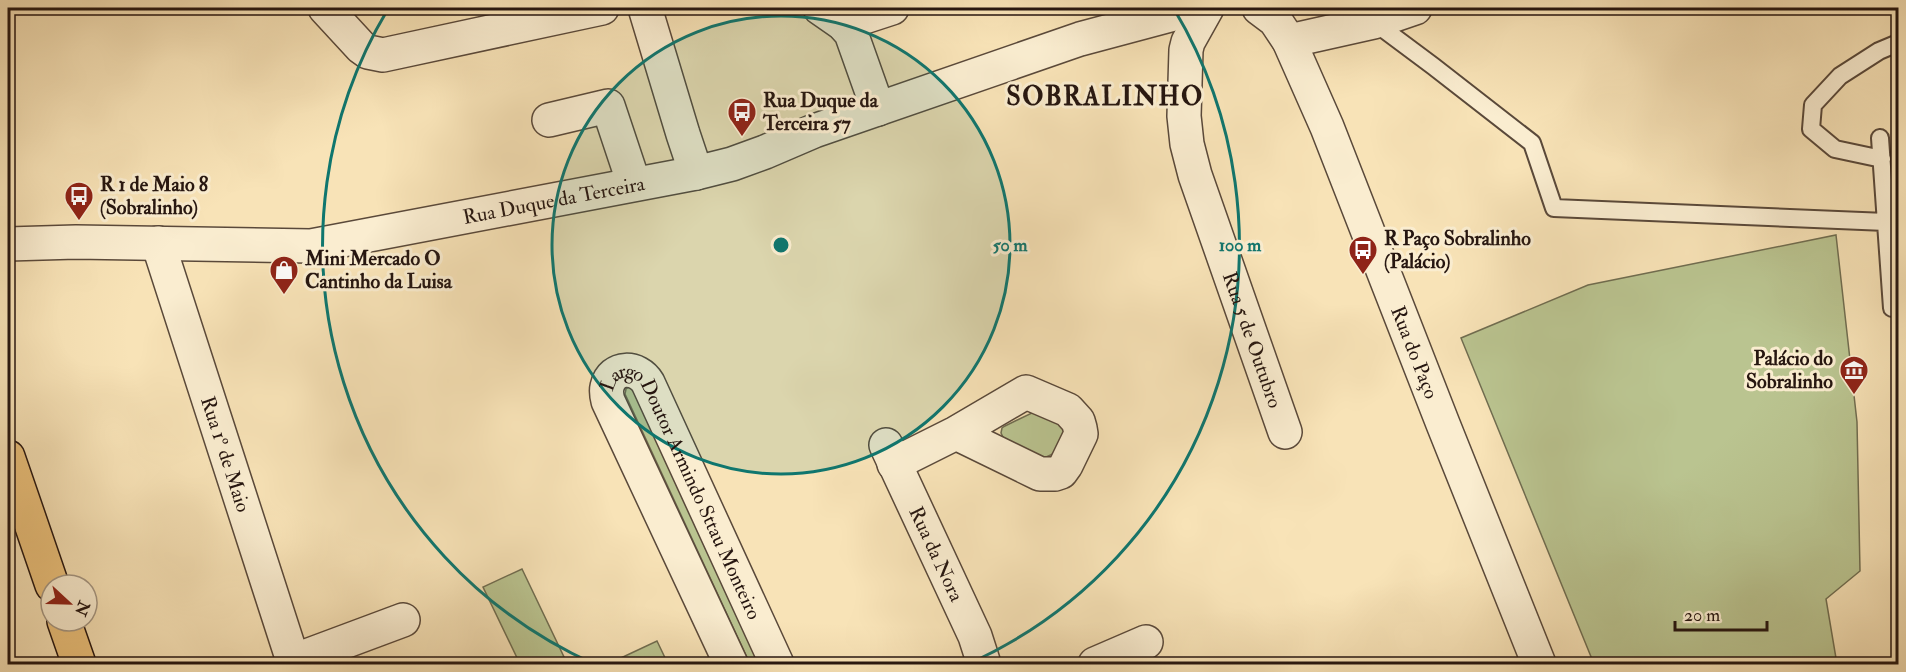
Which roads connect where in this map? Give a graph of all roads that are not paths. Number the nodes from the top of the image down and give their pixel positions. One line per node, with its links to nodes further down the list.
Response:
1 (325, 8): 2 (street)
2 (602, 8)
3 (645, 8): 17 (street)
4 (892, 8): 9 (street)
5 (1196, 8): 13 (street, Rua Duque da Terceira)
6 (1207, 8): 23 (street, Rua 5 de Outubro)
7 (1259, 8): 11 (street, Rua do Paço)
8 (1415, 8): 10 (street)
9 (832, 16): 13 (street)
10 (1374, 22): 11 (street); 19 (lane)
11 (1289, 41): 36 (street, Rua do Paço)
12 (1899, 44): 16 (lane)
13 (878, 109): 17 (street, Rua Duque da Terceira)
14 (549, 120): 18 (street)
15 (1880, 138): 16 (lane)
16 (1882, 159): 19 (lane)
17 (696, 173): 18 (street, Rua Duque da Terceira)
18 (634, 184): 20 (street, Rua Duque da Terceira)
19 (1886, 222): 22 (lane)
20 (158, 243): 21 (street, Rua Duque da Terceira); 30 (street, Rua 1º de Maio)
21 (8, 244)
22 (1892, 308)
23 (1285, 432)
24 (956, 433): 34 (street, Rua da Nora)
25 (8, 457): 26 (highway)
26 (47, 573)
27 (403, 620): 30 (street)
28 (68, 633): 31 (highway)
29 (1146, 642): 35 (street)
30 (293, 663)
31 (79, 664)
32 (731, 664): 33 (street, Largo Doutor Armindo Sttau Monteiro)
33 (777, 664)
34 (984, 664)
35 (1095, 664)
36 (1539, 664)

